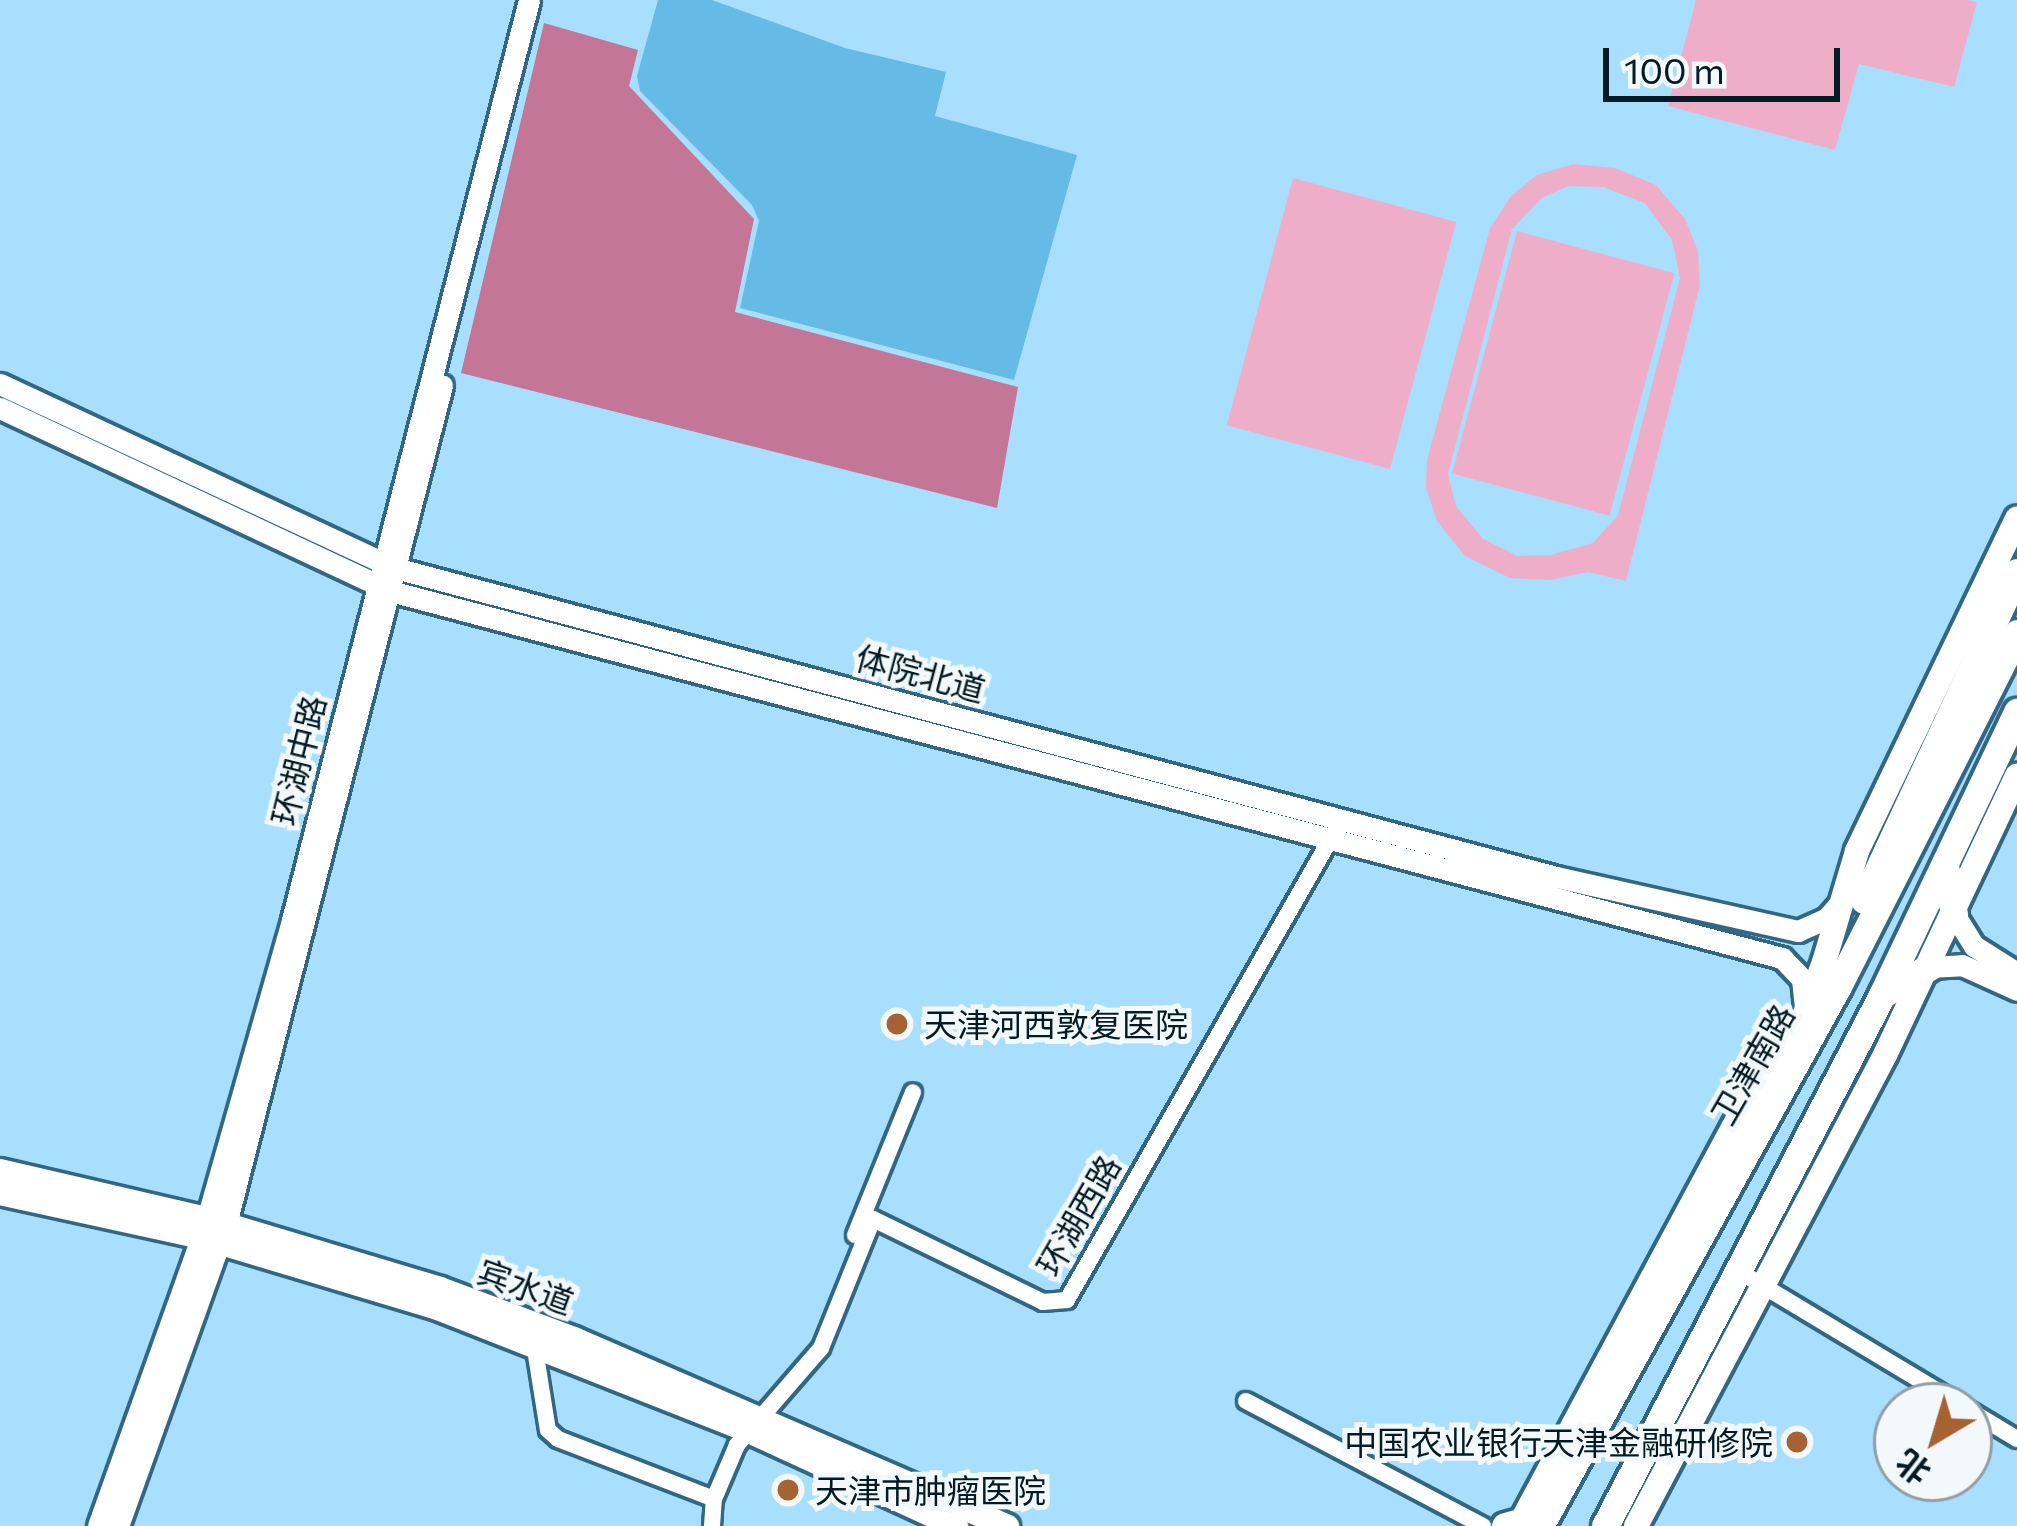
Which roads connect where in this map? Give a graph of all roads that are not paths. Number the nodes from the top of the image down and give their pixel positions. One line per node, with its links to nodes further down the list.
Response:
1 (529, 0): 7 (street, 环湖中路)
2 (542, 0): 7 (street, 环湖中路)
3 (0, 384): 7 (street, 体院北道)
4 (0, 408): 7 (street, 体院北道)
5 (2017, 518): 14 (main road)
6 (2017, 572): 11 (highway)
7 (385, 576): 12 (street, 体院北道); 25 (street, 环湖中路)
8 (2017, 633): 22 (highway, 卫津南路)
9 (2017, 712): 13 (highway)
10 (2017, 776): 15 (main road)
11 (1899, 815): 14 (highway); 22 (highway)
12 (1336, 828): 14 (street, 体院北道); 20 (street, 体院北道); 28 (street, 环湖西路)
13 (1945, 863): 15 (highway); 19 (highway)
14 (1843, 900): 20 (main road)
15 (1954, 914): 16 (main road); 17 (street)
16 (1929, 967): 18 (street); 19 (highway); 26 (main road)
17 (2017, 973)
18 (2017, 990)
19 (1882, 995): 26 (highway)
20 (1809, 998): 22 (main road); 33 (main road)
21 (913, 1092): 28 (street)
22 (1776, 1093): 33 (highway, 卫津南路)
23 (0, 1171): 25 (main road, 宾水道)
24 (0, 1194): 25 (main road, 宾水道)
25 (211, 1233): 27 (main road, 宾水道); 31 (main road, 宾水道); 34 (street, 环湖中路); 35 (street)
26 (1752, 1279): 29 (street); 40 (highway); 41 (main road)
27 (534, 1343): 31 (main road, 宾水道); 32 (street)
28 (797, 1375): 31 (street, 环湖西路)
29 (1923, 1382)
30 (1246, 1401): 39 (street)
31 (756, 1425): 32 (street, 环湖西路); 37 (main road, 宾水道); 38 (main road, 宾水道)
32 (714, 1499): 36 (street, 环湖西路)
33 (1526, 1523)
34 (98, 1526)
35 (118, 1526)
36 (712, 1526)
37 (956, 1526)
38 (1007, 1526)
39 (1483, 1526)
40 (1605, 1526)
41 (1636, 1526)

